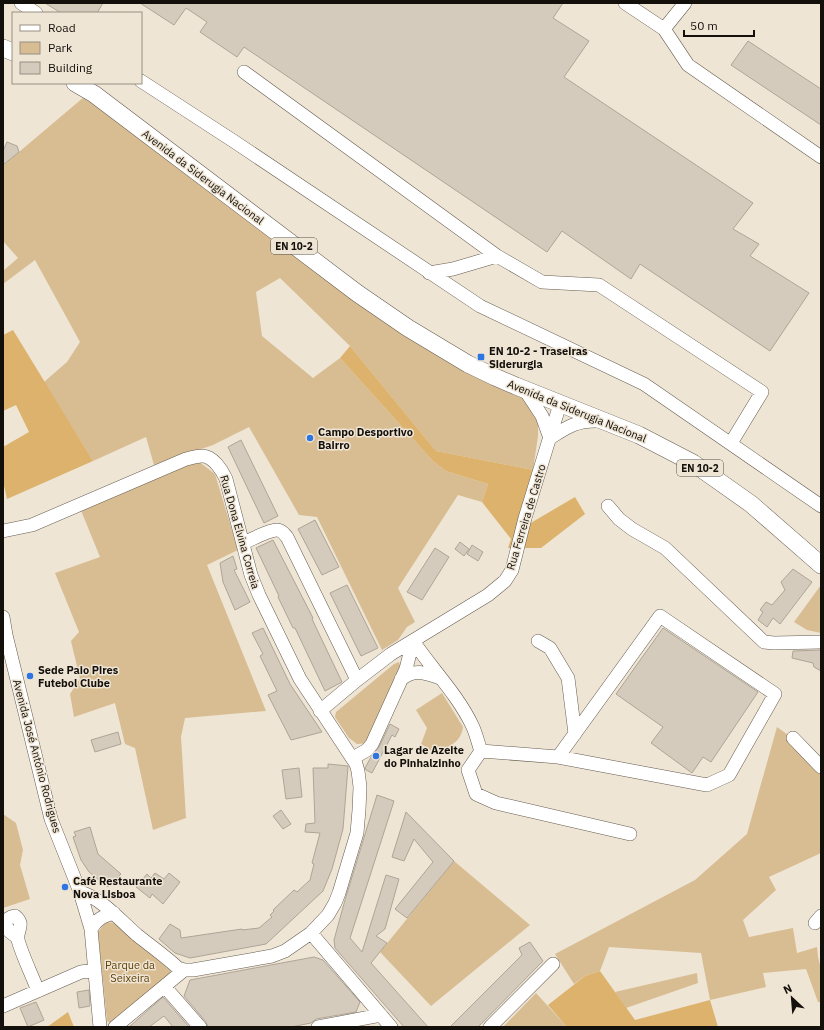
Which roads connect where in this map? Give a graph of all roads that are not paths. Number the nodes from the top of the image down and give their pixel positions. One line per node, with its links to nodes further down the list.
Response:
1 (21, 3): 4 (street)
2 (625, 3): 5 (street)
3 (685, 3): 5 (street)
4 (34, 12)
5 (664, 30): 9 (street)
6 (244, 72): 10 (street)
7 (142, 82): 11 (street)
8 (77, 84): 12 (main road, Avenida da Siderugia Nacional / EN 10-2)
9 (821, 157)
10 (497, 256): 11 (street); 16 (street)
11 (430, 273): 16 (street)
12 (525, 390): 13 (main road, Avenida da Siderugia Nacional / EN 10-2); 15 (street)
13 (560, 404): 14 (main road, Avenida da Siderugia Nacional / EN 10-2); 15 (street, Rua Ferreira de Castro)
14 (604, 421): 15 (street); 21 (main road, Avenida da Siderugia Nacional / EN 10-2)
15 (550, 438): 24 (street, Rua Ferreira de Castro)
16 (731, 443): 18 (street)
17 (608, 506): 26 (street)
18 (821, 506)
19 (3, 531): 20 (street, Rua Dona Elvina Correia)
20 (243, 544): 29 (street); 32 (street, Rua Dona Elvina Correia)
21 (821, 565)
22 (3, 617): 23 (street, Avenida José António Rodrigues)
23 (4, 636): 40 (street, Avenida José António Rodrigues)
24 (413, 641): 27 (street, Rua Ferreira de Castro); 28 (street); 31 (street)
25 (538, 641): 33 (street)
26 (821, 642)
27 (391, 654): 28 (street); 29 (street, Rua Ferreira de Castro)
28 (407, 665): 30 (street)
29 (357, 680): 32 (street, Rua Ferreira de Castro)
30 (401, 680): 31 (street); 37 (street)
31 (445, 683): 35 (street)
32 (320, 711): 37 (street, Rua Dona Elvina Correia)
33 (575, 734): 36 (street); 36 (street)
34 (793, 738): 38 (street)
35 (481, 751): 36 (street); 39 (street)
36 (558, 757)
37 (353, 758): 43 (street)
38 (821, 767)
39 (630, 834)
40 (80, 892): 41 (street); 42 (street, Avenida José António Rodrigues)
41 (114, 913): 42 (street); 47 (street)
42 (91, 929): 46 (street, Avenida José António Rodrigues)
43 (311, 933): 47 (street); 51 (street)
44 (18, 938): 49 (street)
45 (553, 964): 57 (street)
46 (95, 970): 49 (street); 52 (street, Avenida José António Rodrigues)
47 (184, 970): 48 (street)
48 (165, 987): 53 (street); 54 (street)
49 (38, 991): 50 (street)
50 (3, 1006)
51 (381, 1015): 55 (street); 56 (street)
52 (100, 1027)
53 (115, 1027)
54 (200, 1027)
55 (318, 1027)
56 (391, 1027)
57 (490, 1027)

